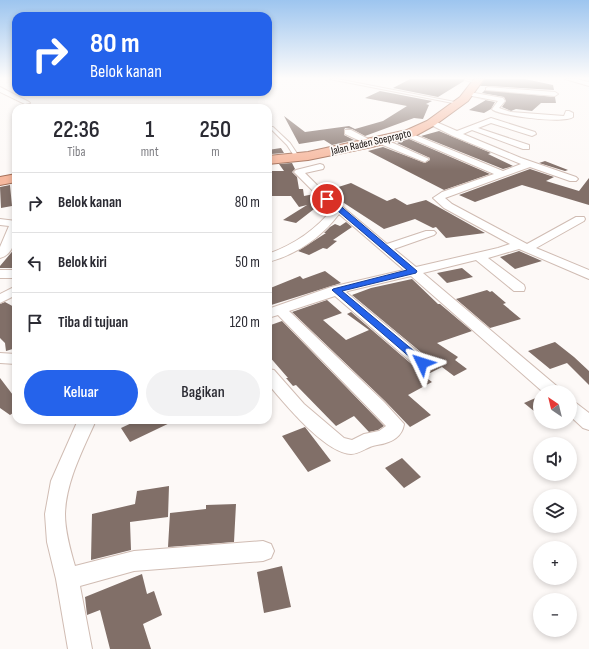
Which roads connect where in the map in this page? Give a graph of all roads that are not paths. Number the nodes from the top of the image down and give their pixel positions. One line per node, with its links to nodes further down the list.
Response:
1 (450, 109): 4 (highway, Jalan Raden Soeprapto)
2 (496, 109): 3 (street)
3 (569, 113)
4 (431, 123): 8 (street); 10 (highway, Jalan Raden Soeprapto)
5 (272, 128): 13 (lane)
6 (472, 128): 8 (street); 9 (street); 12 (street)
7 (348, 132): 11 (street)
8 (456, 134): 17 (street)
9 (532, 134)
10 (407, 135): 11 (highway, Jalan Raden Soeprapto); 18 (street)
11 (377, 142): 13 (highway, Jalan Raden Soeprapto); 16 (street)
12 (526, 147)
13 (303, 157): 15 (highway, Jalan Raden Soeprapto); 22 (street)
14 (544, 159): 17 (street)
15 (272, 160)
16 (425, 160)
17 (527, 163): 18 (street); 19 (street)
18 (503, 174): 28 (street)
19 (574, 178)
20 (12, 179): 21 (highway)
21 (0, 181)
22 (338, 208): 29 (street); 31 (street)
23 (580, 219): 28 (street)
24 (0, 222): 25 (street)
25 (12, 223)
26 (12, 233): 30 (street)
27 (430, 233): 29 (street)
28 (524, 246): 32 (street); 36 (street)
29 (386, 248): 33 (street)
30 (0, 254)
31 (272, 256)
32 (478, 256): 33 (street); 37 (street)
33 (413, 271): 38 (street); 46 (street)
34 (0, 274): 35 (street)
35 (12, 274)
36 (589, 275)
37 (520, 288)
38 (336, 290): 41 (street); 44 (street)
39 (12, 292): 40 (street)
40 (0, 299)
41 (274, 312): 45 (street)
42 (0, 358): 43 (street)
43 (12, 359)
44 (422, 363)
45 (272, 379)
46 (545, 385)
47 (577, 413): 48 (street)
48 (589, 423)
49 (85, 424): 51 (street)
50 (263, 551): 51 (street)
51 (67, 579): 52 (street)
52 (80, 649)

